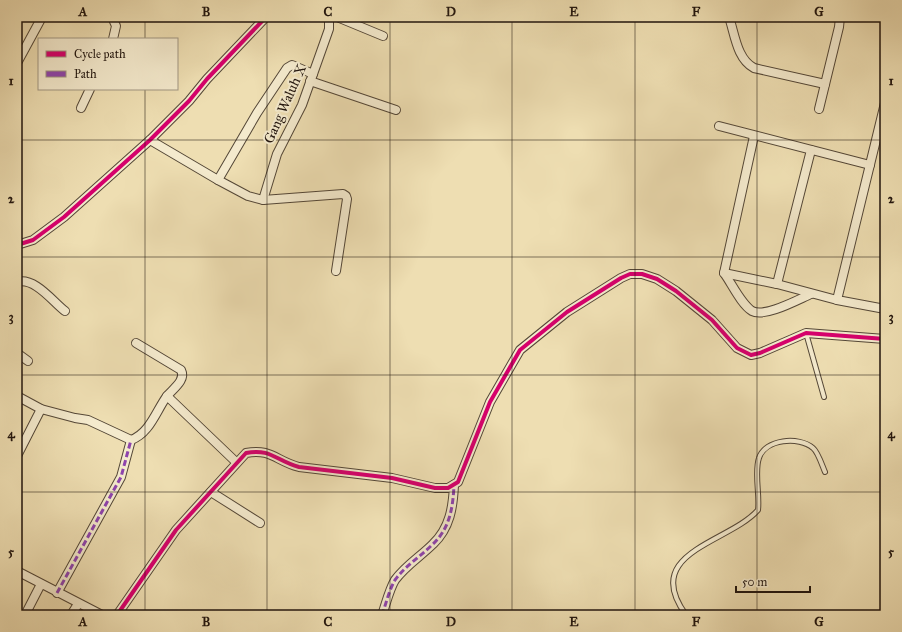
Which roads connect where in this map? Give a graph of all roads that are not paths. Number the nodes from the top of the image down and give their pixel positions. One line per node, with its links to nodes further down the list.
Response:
1 (42, 17): 10 (street)
2 (112, 17): 9 (street)
3 (266, 17): 20 (street)
4 (329, 17): 11 (street, Gang Waluh X)
5 (337, 17): 8 (street)
6 (729, 17): 12 (street)
7 (840, 17): 12 (street)
8 (383, 36)
9 (113, 38)
10 (17, 63)
11 (312, 78): 17 (street); 23 (street); 24 (street, Gang Waluh X)
12 (824, 84): 16 (street)
13 (90, 90): 15 (street)
14 (885, 103): 22 (street)
15 (81, 108)
16 (819, 109)
17 (396, 110)
18 (719, 126): 19 (street)
19 (754, 136): 21 (street); 27 (street)
20 (150, 140): 23 (street); 25 (street)
21 (811, 150): 22 (street); 29 (street)
22 (870, 165): 31 (street)
23 (218, 180): 24 (street)
24 (263, 200): 26 (street)
25 (17, 245)
26 (336, 271)
27 (724, 273): 29 (street); 30 (street)
28 (17, 282): 33 (street)
29 (777, 284): 30 (street)
30 (811, 294): 31 (street)
31 (837, 300): 32 (street)
32 (885, 309)
33 (65, 312)
34 (806, 333): 35 (street); 41 (lane); 47 (street)
35 (885, 339)
36 (136, 343): 40 (street)
37 (17, 353): 38 (street)
38 (28, 361)
39 (17, 396): 42 (street)
40 (167, 396): 43 (street); 45 (street)
41 (824, 397)
42 (41, 409): 43 (street); 44 (street)
43 (131, 440): 52 (street)
44 (17, 456)
45 (236, 462): 47 (street); 48 (street)
46 (825, 472): 59 (lane)
47 (454, 485): 58 (street)
48 (211, 492): 49 (street); 57 (street)
49 (260, 523)
50 (17, 571): 51 (street)
51 (41, 584): 52 (street); 54 (street)
52 (58, 593): 53 (street)
53 (78, 604): 55 (street); 56 (street)
54 (25, 615)
55 (71, 615)
56 (102, 615)
57 (117, 615)
58 (382, 615)
59 (686, 615)

